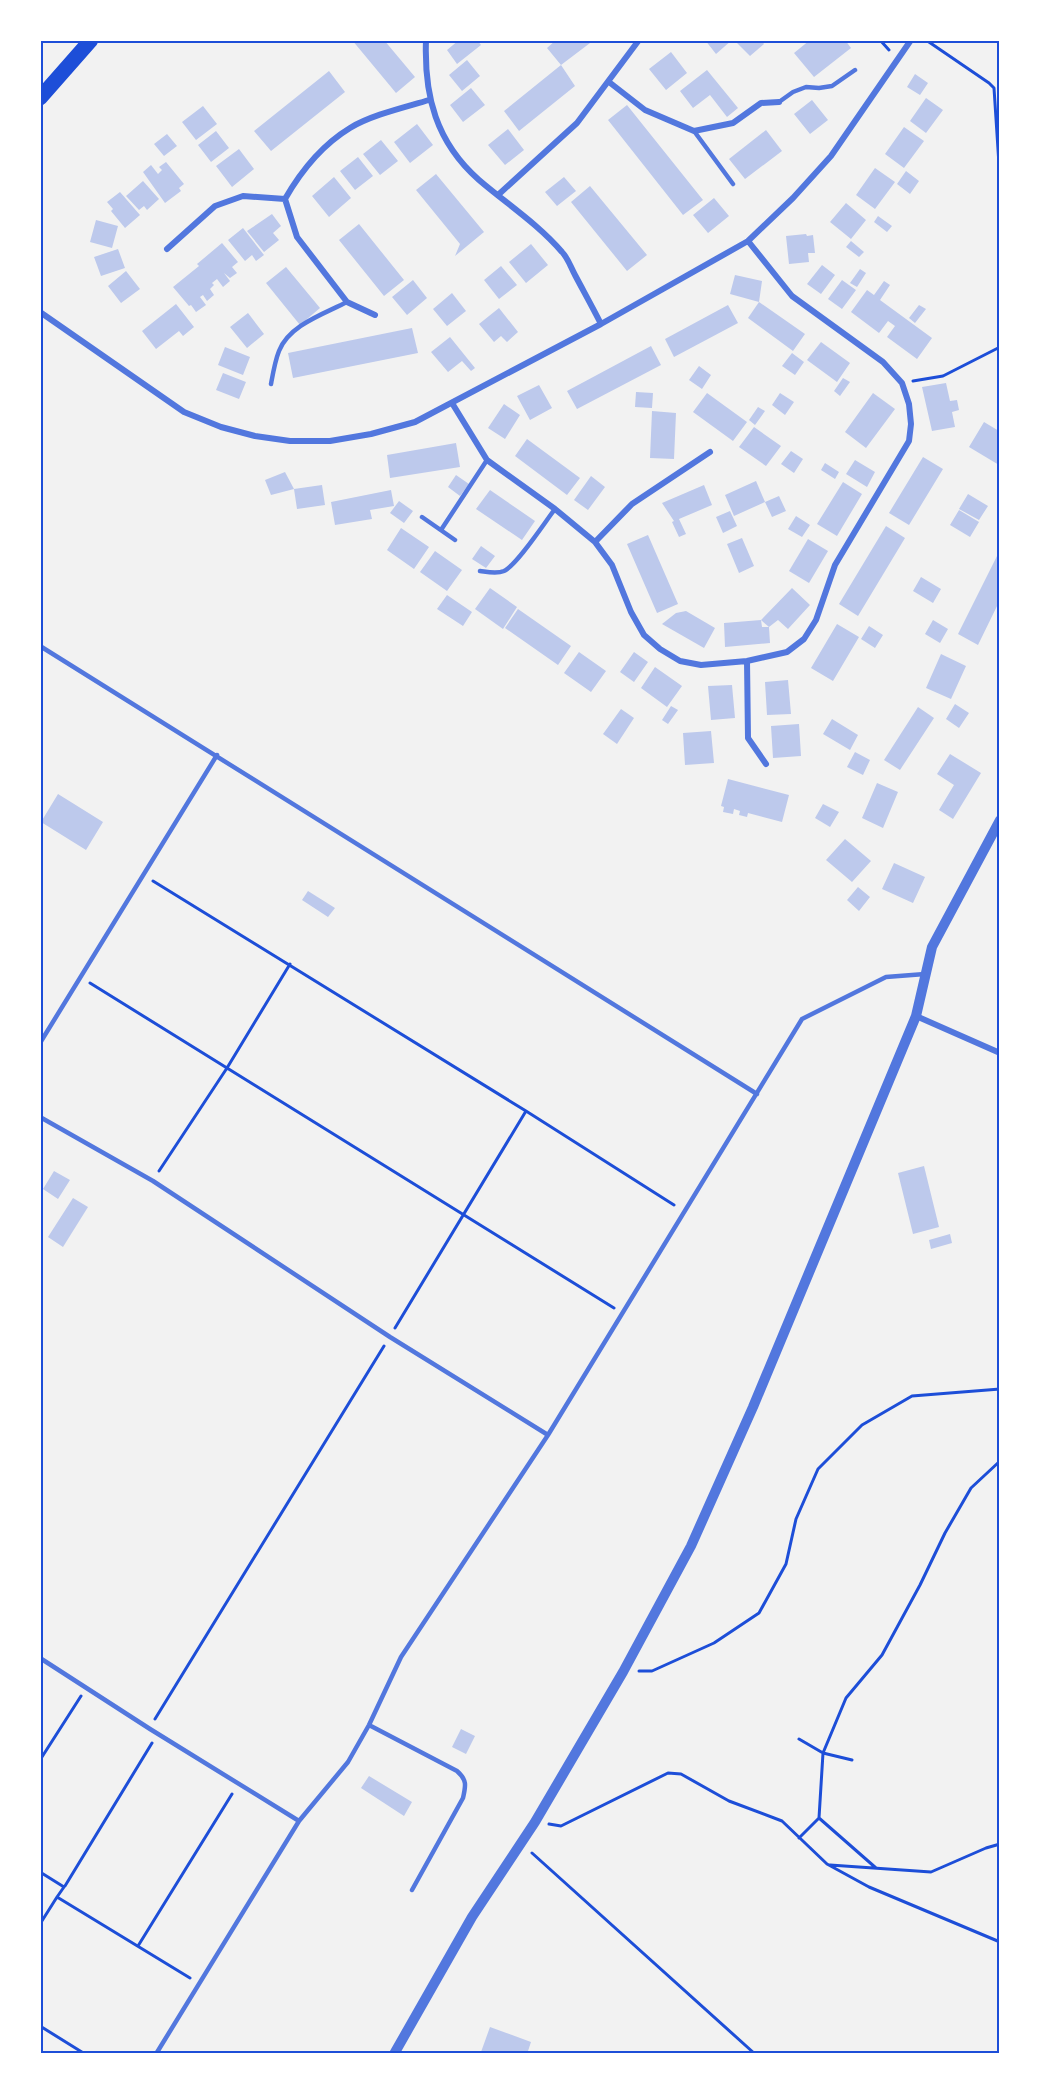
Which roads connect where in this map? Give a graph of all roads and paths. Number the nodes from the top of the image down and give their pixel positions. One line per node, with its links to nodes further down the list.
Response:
1 (91, 40): 8 (main road)
2 (426, 40): 9 (street)
3 (639, 40): 7 (street)
4 (911, 40): 17 (street)
5 (926, 40): 12 (path)
6 (855, 70): 10 (lane)
7 (609, 82): 11 (street); 15 (street)
8 (40, 98)
9 (429, 100): 15 (street); 16 (street)
10 (779, 102): 11 (street)
11 (693, 130): 14 (lane)
12 (998, 161): 13 (path)
13 (999, 180)
14 (733, 184)
15 (498, 195): 22 (street)
16 (285, 199): 18 (street); 19 (street)
17 (747, 241): 22 (street); 24 (street)
18 (167, 249)
19 (347, 302): 21 (street); 25 (lane)
20 (43, 315): 26 (street)
21 (375, 315)
22 (602, 324): 26 (street)
23 (999, 347): 24 (path)
24 (902, 383): 36 (street)
25 (272, 384)
26 (452, 403): 28 (street)
27 (710, 452): 33 (street)
28 (487, 460): 29 (street); 31 (lane)
29 (555, 509): 33 (street); 34 (lane)
30 (422, 517): 31 (lane)
31 (441, 530): 32 (lane)
32 (455, 540)
33 (595, 542): 36 (street)
34 (480, 571)
35 (40, 646): 37 (lane)
36 (747, 661): 38 (street)
37 (217, 755): 40 (lane); 48 (lane)
38 (766, 764)
39 (999, 820): 42 (street)
40 (144, 875): 41 (path); 43 (lane)
41 (290, 964): 47 (path); 49 (path)
42 (925, 974): 44 (street); 48 (lane)
43 (81, 977): 45 (lane); 47 (path)
44 (916, 1016): 46 (street); 60 (street)
45 (40, 1043)
46 (999, 1053)
47 (227, 1068): 51 (path); 53 (path)
48 (757, 1094): 52 (lane)
49 (526, 1111): 52 (path); 53 (path)
50 (40, 1117): 51 (lane)
51 (153, 1180): 55 (lane)
52 (686, 1213): 54 (lane)
53 (464, 1215): 54 (path); 55 (path)
54 (624, 1314): 57 (lane)
55 (390, 1337): 57 (lane); 63 (path)
56 (999, 1389): 60 (path)
57 (548, 1436): 62 (lane)
58 (999, 1461): 66 (path)
59 (40, 1658): 61 (lane)
60 (623, 1672): 72 (street)
61 (86, 1687): 63 (lane); 68 (path)
62 (369, 1725): 71 (lane); 80 (lane)
63 (150, 1729): 64 (lane)
64 (158, 1734): 69 (lane); 79 (path)
65 (799, 1739): 66 (path)
66 (823, 1753): 67 (path); 70 (path)
67 (852, 1760)
68 (40, 1761)
69 (238, 1785): 71 (lane); 84 (path)
70 (819, 1818): 73 (path); 77 (path)
71 (299, 1821): 85 (lane)
72 (535, 1822): 73 (path); 74 (street)
73 (799, 1838): 76 (path)
74 (522, 1843): 89 (street); 90 (path)
75 (999, 1844): 77 (path)
76 (827, 1864): 77 (path); 83 (path)
77 (876, 1868)
78 (40, 1872): 79 (path)
79 (64, 1887): 81 (path)
80 (412, 1890)
81 (57, 1897): 82 (path); 84 (path)
82 (40, 1924)
83 (999, 1942)
84 (138, 1946): 85 (path)
85 (199, 1983): 88 (lane)
86 (40, 2026): 87 (path)
87 (85, 2054)
88 (156, 2054)
89 (394, 2054)
90 (755, 2054)

